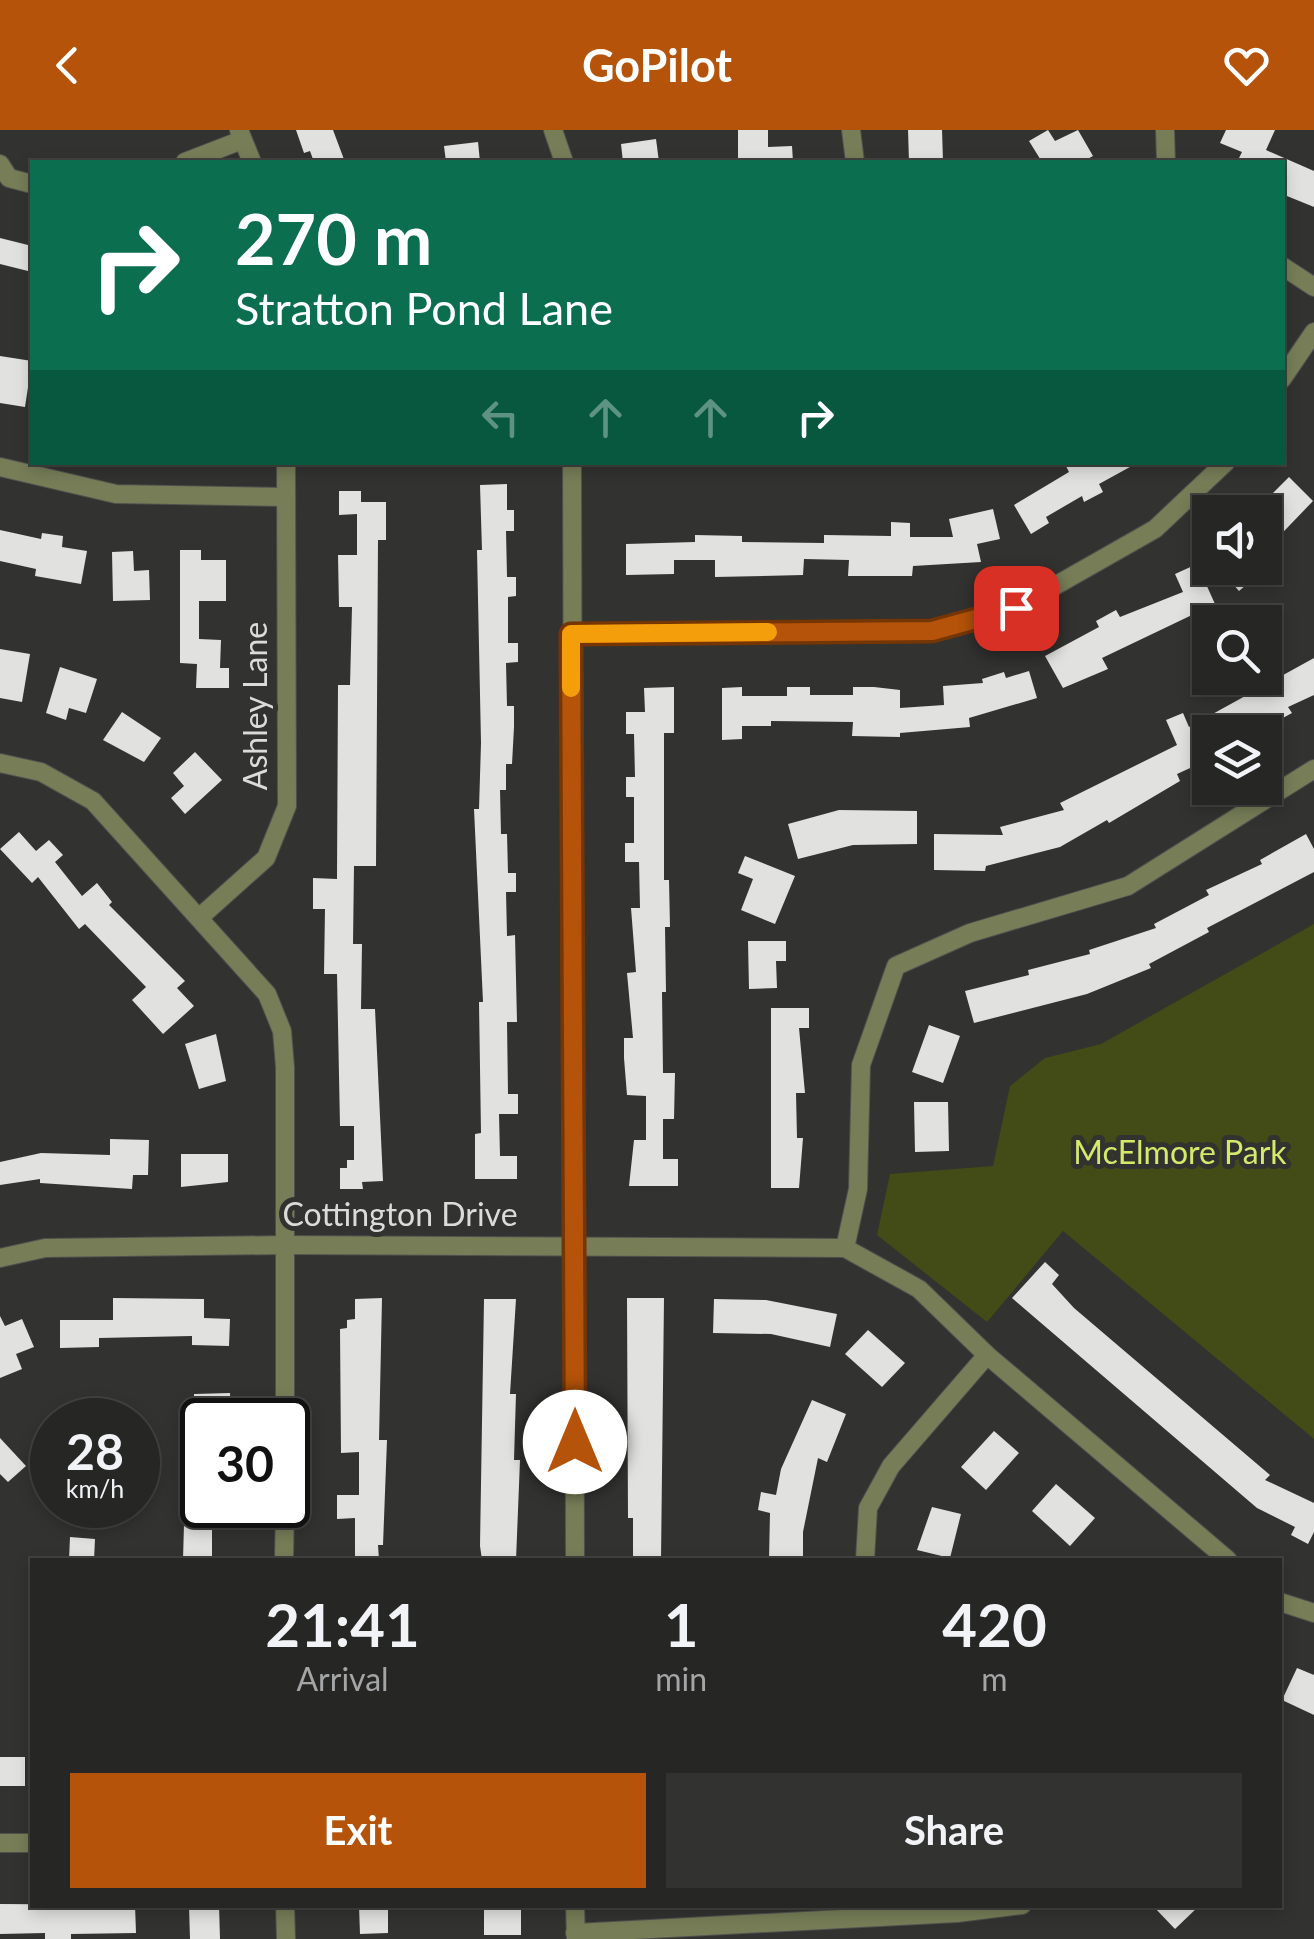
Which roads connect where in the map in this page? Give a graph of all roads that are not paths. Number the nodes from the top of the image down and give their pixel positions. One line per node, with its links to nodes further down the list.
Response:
1 (553, 130): 7 (street)
2 (852, 130): 8 (street)
3 (1165, 130): 9 (street)
4 (240, 135): 5 (street); 6 (street)
5 (189, 160)
6 (251, 160)
7 (563, 160)
8 (855, 160)
9 (1166, 160)
10 (0, 164): 11 (street)
11 (30, 183)
12 (1285, 268): 13 (street)
13 (1314, 287)
14 (1314, 332): 15 (street)
15 (1285, 374)
16 (286, 465): 20 (street, Ashley Lane)
17 (572, 465): 21 (street)
18 (1223, 465): 21 (street)
19 (0, 467): 20 (street)
20 (284, 497): 24 (street, Ashley Lane)
21 (571, 634): 26 (street)
22 (0, 763): 24 (street)
23 (1314, 769): 27 (street)
24 (200, 917): 25 (street)
25 (286, 1245): 26 (street, Cottington Drive); 28 (street, Cottington Drive); 30 (street)
26 (575, 1246): 27 (street, Cottington Drive); 33 (street)
27 (845, 1248): 29 (street, Cottington Drive)
28 (0, 1258)
29 (987, 1355): 34 (street); 35 (street, Cottington Drive)
30 (285, 1398)
31 (284, 1528): 32 (street)
32 (284, 1558)
33 (575, 1558)
34 (865, 1558)
35 (1226, 1558)
36 (1282, 1603): 37 (street)
37 (1314, 1612)
38 (0, 1843): 39 (street)
39 (30, 1843)
40 (285, 1908): 44 (street)
41 (575, 1908): 43 (street)
42 (998, 1908): 43 (street)
43 (575, 1936)
44 (286, 1939)

